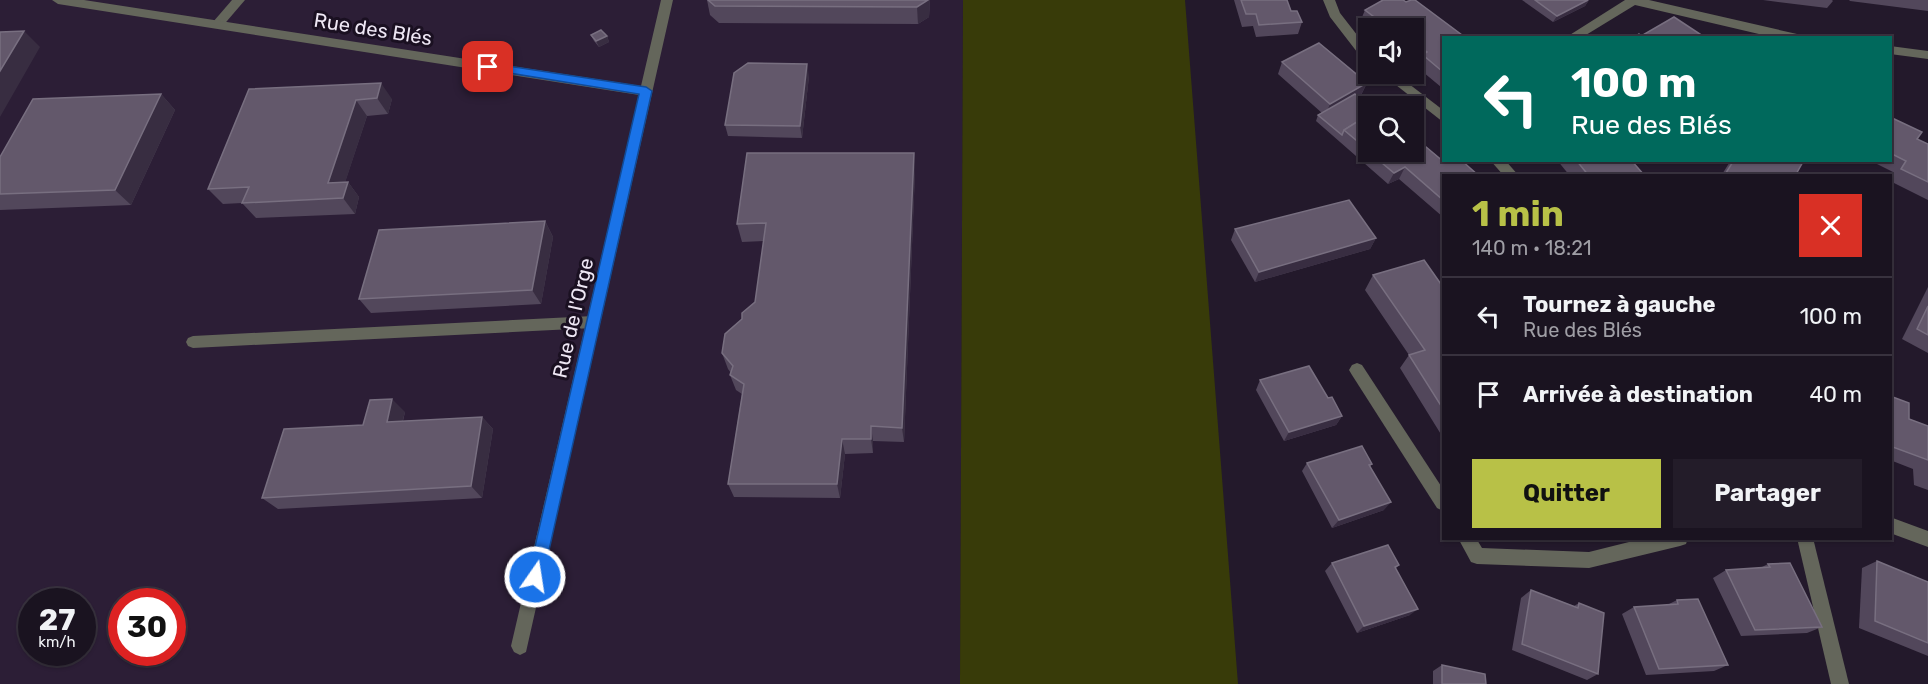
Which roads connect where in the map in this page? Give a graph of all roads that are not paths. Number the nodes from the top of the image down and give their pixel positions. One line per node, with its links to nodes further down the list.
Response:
1 (58, 0): 6 (street, Rue des Blés)
2 (239, 0): 6 (street)
3 (667, 0): 13 (street, Rue de l'Orge)
4 (1329, 0): 9 (street)
5 (1632, 0): 7 (street); 8 (street)
6 (217, 25): 13 (street, Rue des Blés)
7 (1574, 36)
8 (1788, 36)
9 (1358, 45)
10 (1892, 50): 11 (street)
11 (1928, 55)
12 (1401, 84): 14 (street)
13 (646, 91): 17 (street, Rue de l'Orge)
14 (1442, 116)
15 (1498, 162): 16 (street)
16 (1512, 174)
17 (593, 322): 18 (street); 26 (street, Rue de l'Orge)
18 (193, 342)
19 (1357, 370): 20 (street)
20 (1442, 501)
21 (1892, 526): 22 (street)
22 (1928, 539)
23 (1467, 540): 24 (street)
24 (1672, 540)
25 (1805, 540): 27 (street)
26 (520, 646)
27 (1840, 684)

